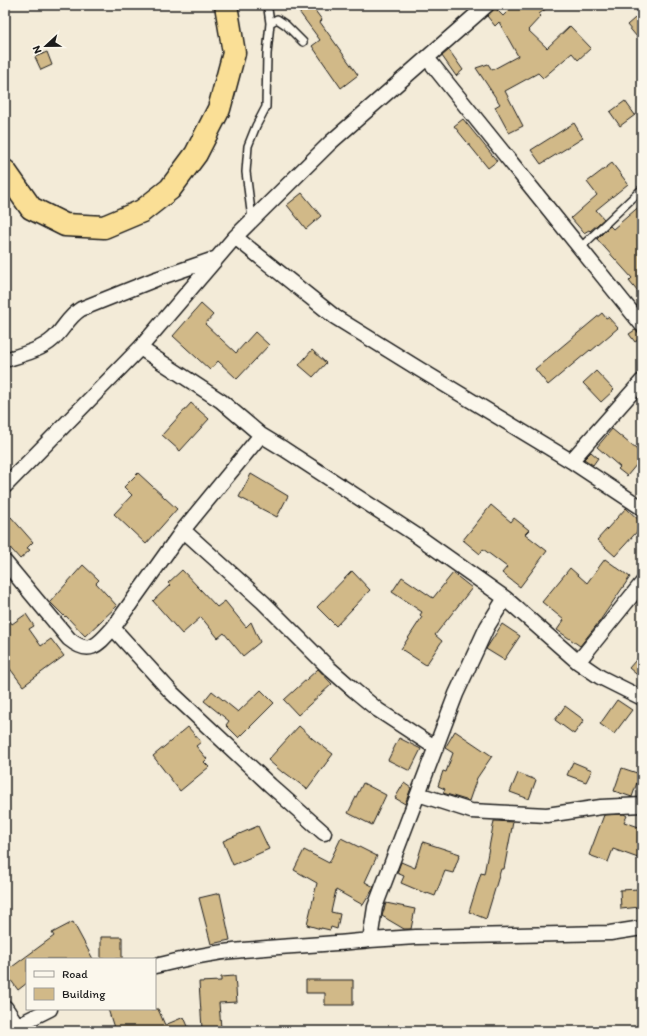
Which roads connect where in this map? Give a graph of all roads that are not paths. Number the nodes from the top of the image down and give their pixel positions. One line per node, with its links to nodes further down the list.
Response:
1 (226, 5): 7 (highway)
2 (265, 5): 4 (lane)
3 (486, 5): 6 (street)
4 (270, 23): 5 (lane); 9 (lane)
5 (303, 42)
6 (428, 58): 9 (street); 11 (street)
7 (5, 171)
8 (642, 189): 11 (lane)
9 (252, 219): 10 (street)
10 (235, 237): 12 (street); 18 (street)
11 (581, 247): 13 (street)
12 (218, 257): 14 (street); 15 (street)
13 (642, 325)
14 (140, 348): 17 (street); 19 (street)
15 (5, 360)
16 (642, 381): 18 (street)
17 (261, 435): 21 (street); 24 (street)
18 (571, 461): 20 (street)
19 (5, 486)
20 (642, 508)
21 (183, 530): 25 (street); 28 (street)
22 (5, 562): 25 (street)
23 (642, 583): 26 (street)
24 (505, 598): 26 (street); 28 (street)
25 (113, 628): 31 (street)
26 (578, 662): 27 (street)
27 (642, 698)
28 (436, 748): 29 (street)
29 (418, 794): 30 (street); 33 (street)
30 (642, 805)
31 (324, 833)
32 (642, 928): 33 (street)
33 (370, 940): 34 (street)
34 (156, 966)
35 (5, 1007): 37 (street)
36 (48, 1010): 37 (street)
37 (15, 1027)

